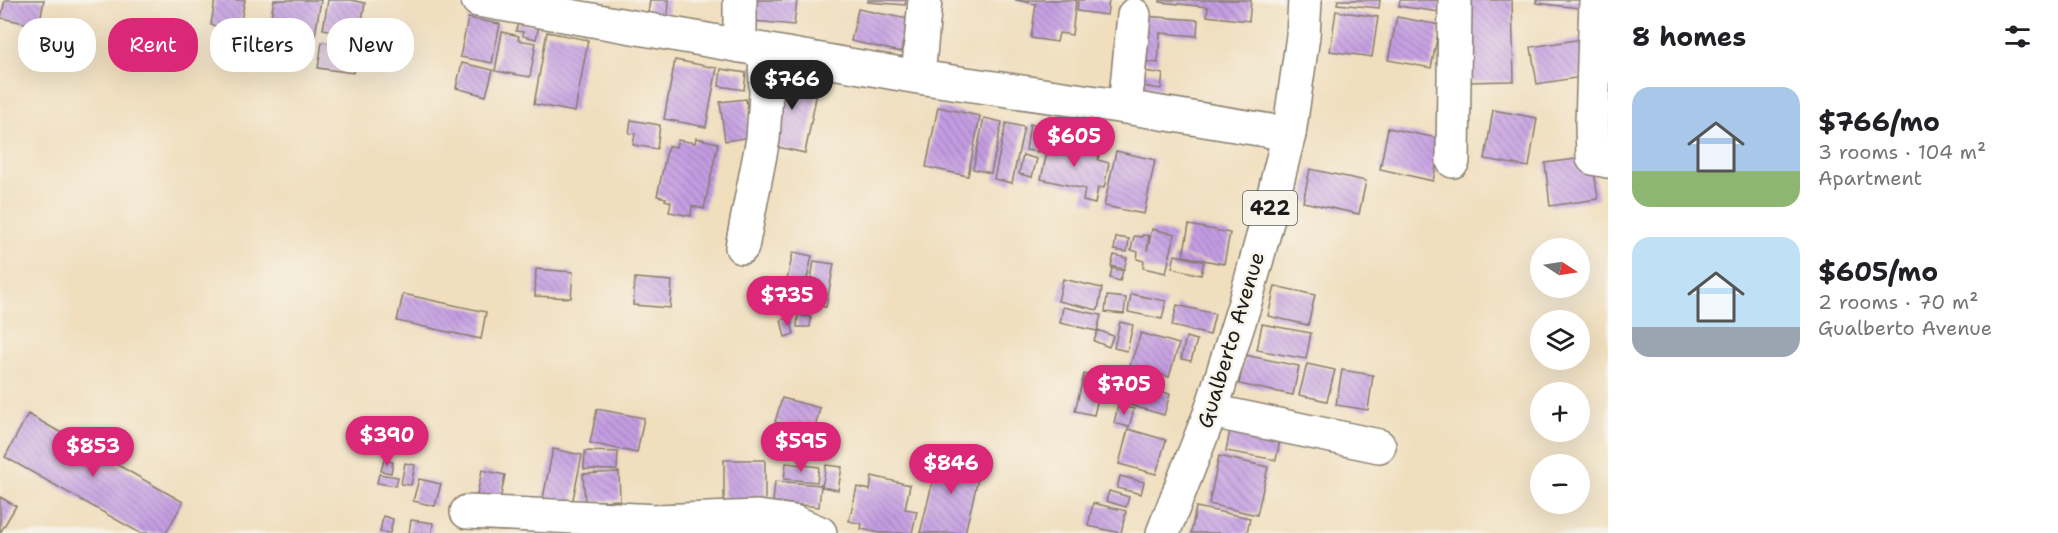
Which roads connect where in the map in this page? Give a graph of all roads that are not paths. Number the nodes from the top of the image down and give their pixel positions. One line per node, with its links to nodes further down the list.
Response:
1 (478, 0): 7 (street)
2 (740, 0): 9 (street)
3 (925, 0): 10 (street)
4 (1305, 0): 12 (street, Gualberto Avenue / 422)
5 (1455, 0): 13 (street)
6 (1596, 0): 14 (street)
7 (557, 7): 9 (street)
8 (1134, 15): 11 (street)
9 (752, 48): 10 (street); 15 (street)
10 (918, 77): 11 (street)
11 (1125, 107): 12 (street)
12 (1289, 134): 16 (street, Gualberto Avenue / 422)
13 (1453, 161)
14 (1608, 161)
15 (742, 247)
16 (1211, 411): 17 (street); 20 (street, Gualberto Avenue / 422)
17 (1379, 446)
18 (467, 512): 19 (street)
19 (820, 533)
20 (1163, 533)

